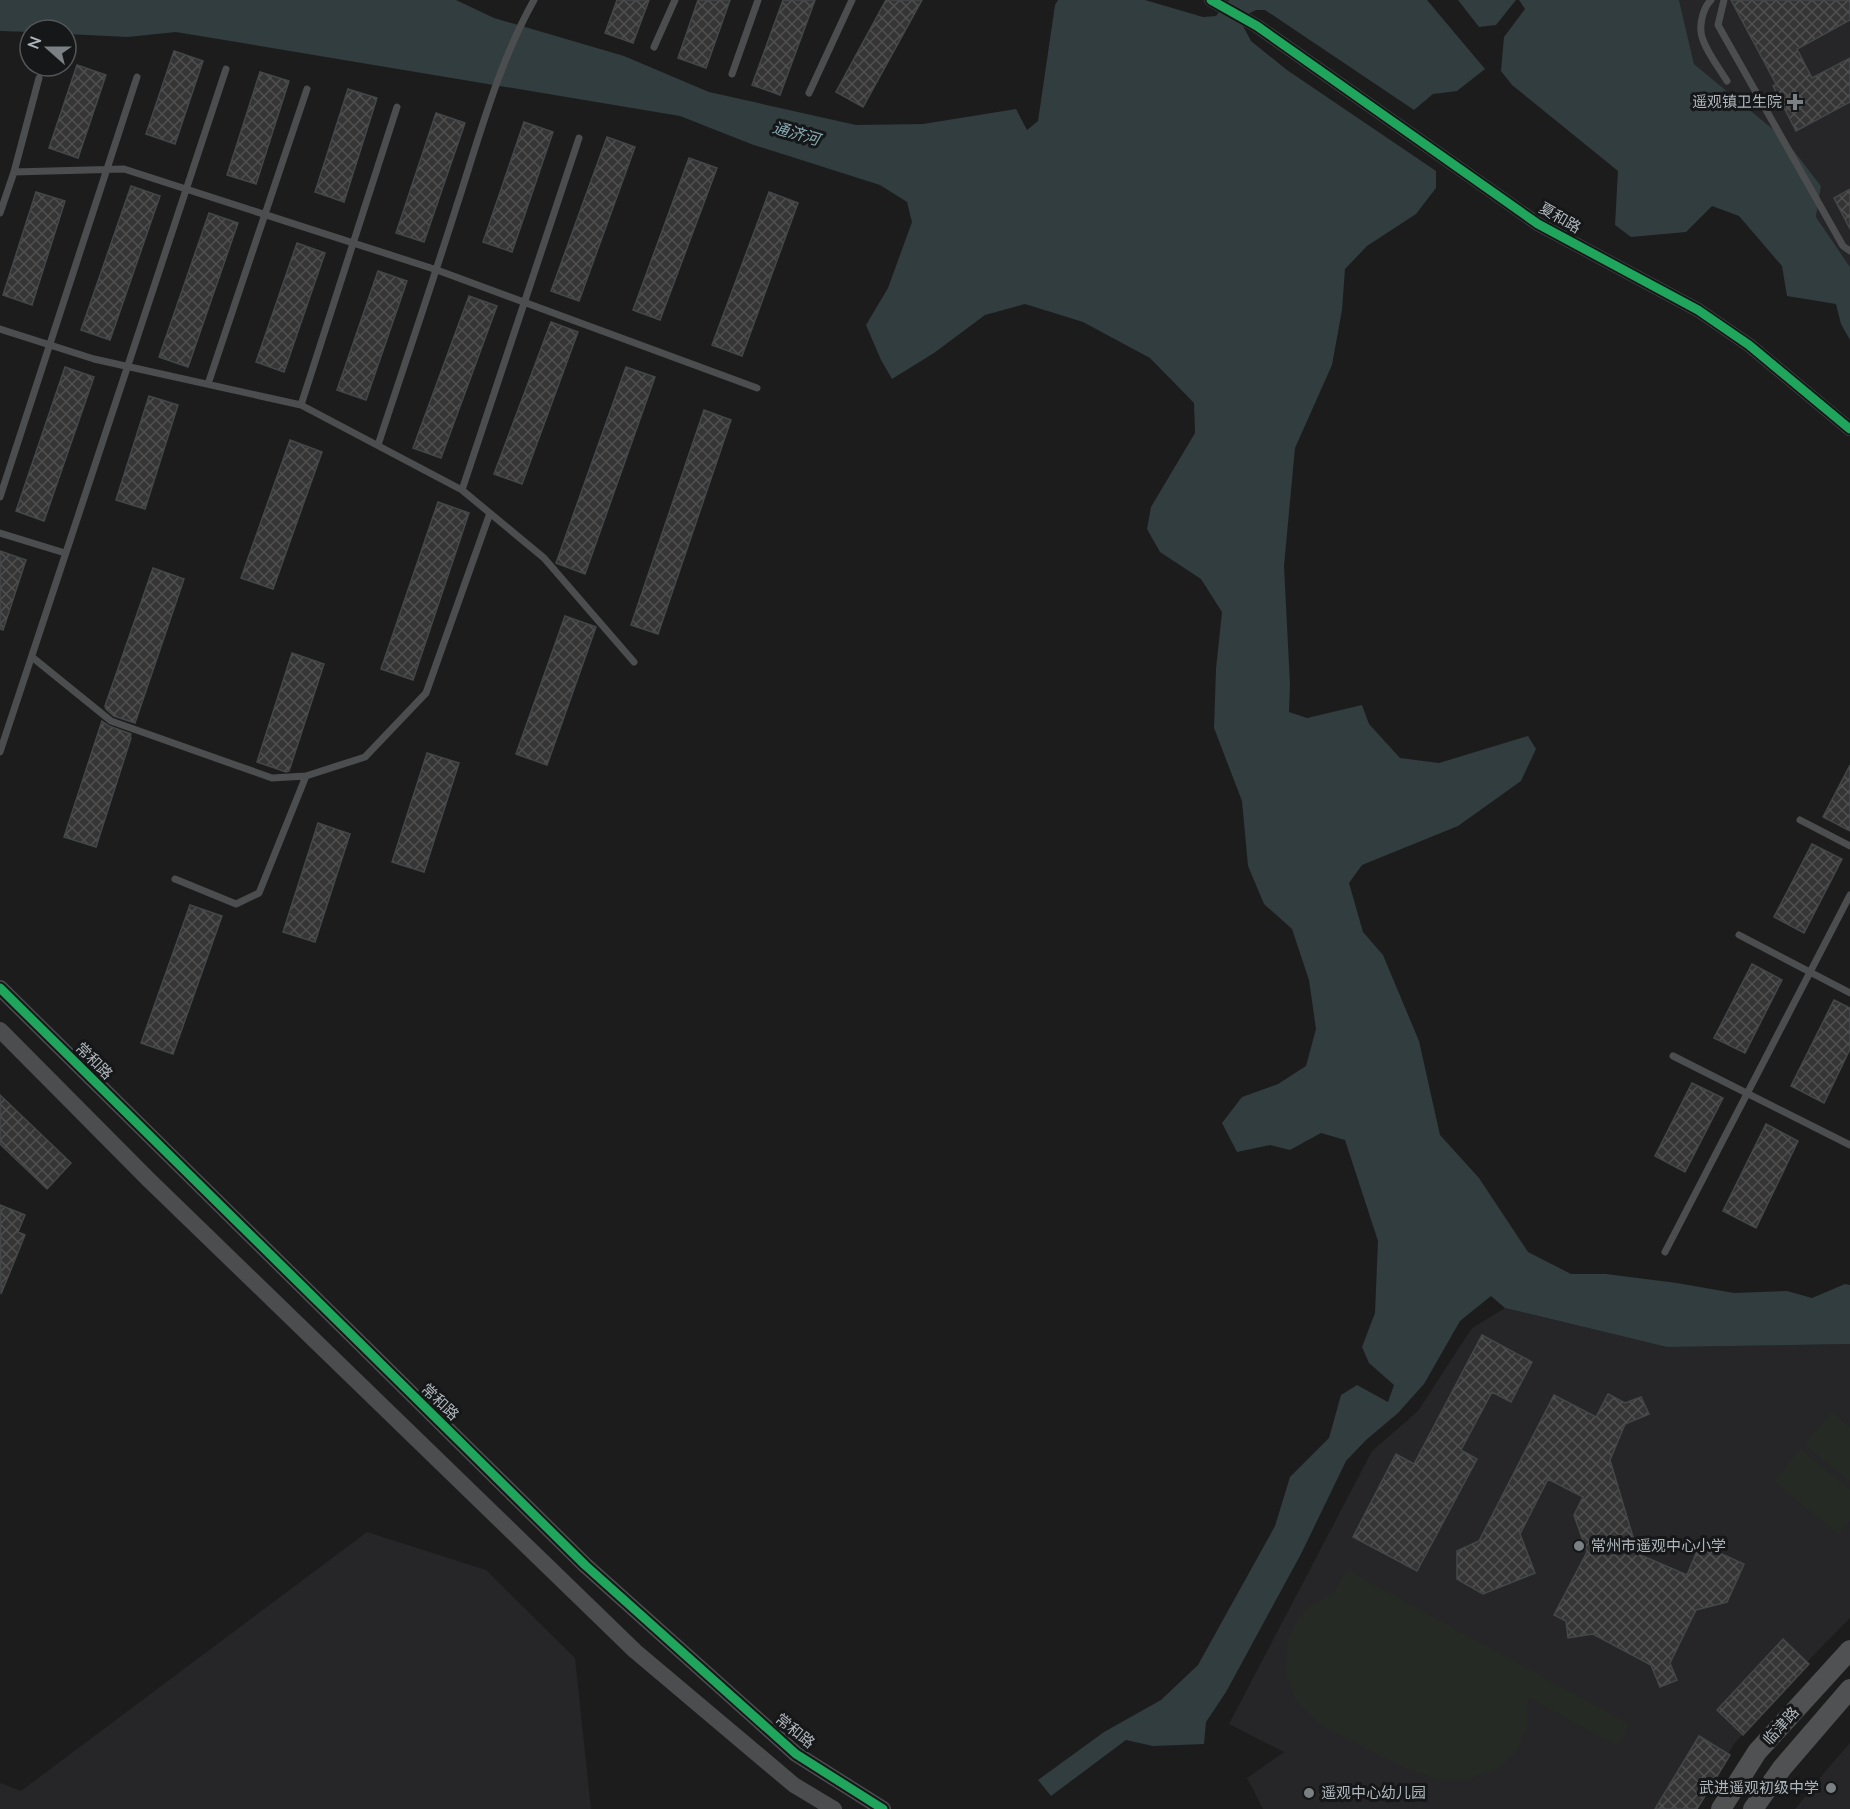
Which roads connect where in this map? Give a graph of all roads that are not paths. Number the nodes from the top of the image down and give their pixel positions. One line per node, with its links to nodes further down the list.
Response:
1 (534, 0): 25 (lane)
2 (675, 0): 8 (lane)
3 (758, 0): 10 (lane)
4 (852, 0): 15 (lane)
5 (1711, 0): 13 (lane)
6 (1724, 0): 24 (lane)
7 (1216, 3): 33 (street, 夏和路)
8 (654, 47)
9 (226, 69): 20 (lane)
10 (732, 74)
11 (137, 77): 18 (lane)
12 (39, 78): 19 (lane)
13 (1727, 81)
14 (307, 89): 22 (lane)
15 (808, 93)
16 (397, 107): 23 (lane)
17 (579, 138): 26 (lane)
18 (107, 170): 19 (lane); 20 (lane); 28 (lane)
19 (14, 172): 21 (lane)
20 (185, 189): 22 (lane); 29 (lane)
21 (0, 213)
22 (265, 214): 23 (lane); 30 (lane)
23 (353, 243): 25 (lane); 32 (lane)
24 (1850, 251)
25 (437, 270): 26 (lane); 34 (lane)
26 (524, 302): 31 (lane); 35 (lane)
27 (0, 329): 28 (lane)
28 (50, 345): 29 (lane); 36 (lane)
29 (127, 366): 30 (lane); 39 (lane)
30 (208, 384): 32 (lane)
31 (757, 388)
32 (301, 405): 34 (lane)
33 (1850, 429)
34 (378, 445): 35 (lane)
35 (462, 490): 37 (lane)
36 (0, 497)
37 (490, 513): 41 (lane); 43 (lane)
38 (0, 533): 39 (lane)
39 (65, 553): 40 (lane)
40 (32, 657): 42 (lane); 43 (lane)
41 (634, 662)
42 (0, 752)
43 (306, 776): 46 (lane)
44 (1800, 820): 45 (lane)
45 (1850, 846)
46 (175, 879)
47 (1850, 895): 49 (lane)
48 (1739, 935): 49 (lane)
49 (1810, 972): 51 (lane); 54 (lane)
50 (0, 988): 60 (street, 常和路)
51 (1850, 993)
52 (2, 1038): 59 (street)
53 (1673, 1056): 54 (lane)
54 (1747, 1093): 55 (lane); 56 (lane)
55 (1850, 1145)
56 (1665, 1252)
57 (1850, 1650): 61 (main road, 临津路)
58 (1850, 1689): 62 (main road, 临津路)
59 (834, 1809)
60 (883, 1809)
61 (1721, 1809)
62 (1753, 1809)

